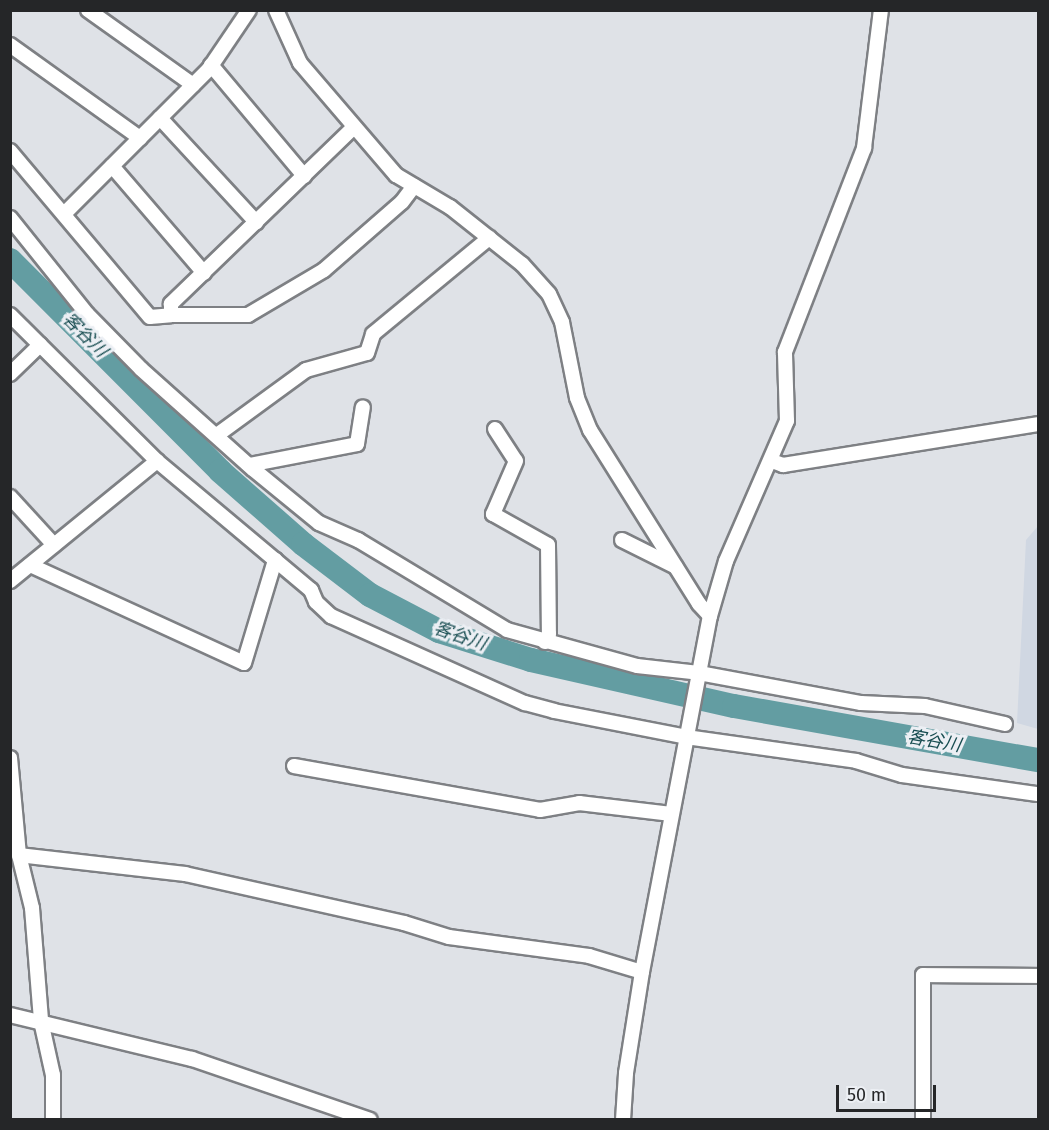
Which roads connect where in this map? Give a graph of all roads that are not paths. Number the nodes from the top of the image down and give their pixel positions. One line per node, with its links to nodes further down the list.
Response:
1 (88, 10): 7 (street)
2 (249, 10): 6 (street)
3 (276, 10): 9 (street)
4 (881, 10): 29 (street)
5 (10, 45): 10 (street)
6 (211, 65): 7 (street); 13 (street)
7 (193, 85): 8 (street)
8 (160, 118): 10 (street); 17 (street)
9 (354, 127): 13 (street); 14 (street)
10 (140, 138): 12 (street)
11 (10, 151): 15 (street)
12 (112, 166): 15 (street); 19 (street)
13 (304, 176): 17 (street)
14 (414, 186): 18 (street); 21 (street)
15 (64, 214): 21 (street)
16 (10, 218): 27 (street)
17 (256, 222): 19 (street)
18 (489, 238): 27 (street); 36 (street)
19 (204, 273): 21 (street)
20 (10, 315): 22 (street)
21 (171, 315)
22 (40, 345): 23 (street); 28 (street)
23 (10, 374)
24 (363, 406): 30 (street)
25 (1038, 424): 29 (street)
26 (495, 429): 39 (street)
27 (217, 435): 30 (street)
28 (157, 461): 33 (street); 34 (street)
29 (772, 461): 38 (street)
30 (249, 465): 39 (street)
31 (10, 497): 33 (street)
32 (622, 540): 36 (street)
33 (54, 545): 35 (street)
34 (275, 560): 35 (street); 42 (street)
35 (30, 565): 37 (street)
36 (676, 567): 38 (street)
37 (10, 581)
38 (710, 616): 40 (street)
39 (545, 642): 40 (street)
40 (698, 676): 41 (street); 42 (street)
41 (1005, 724)
42 (687, 734): 45 (street); 46 (street)
43 (10, 758): 47 (street)
44 (294, 766): 46 (street)
45 (1038, 794)
46 (670, 814): 48 (street)
47 (19, 855): 48 (street); 51 (street)
48 (642, 972): 54 (street)
49 (1038, 976): 55 (street)
50 (10, 1016): 51 (street)
51 (41, 1022): 52 (street); 53 (street)
52 (53, 1119)
53 (370, 1119)
54 (624, 1119)
55 (922, 1119)

